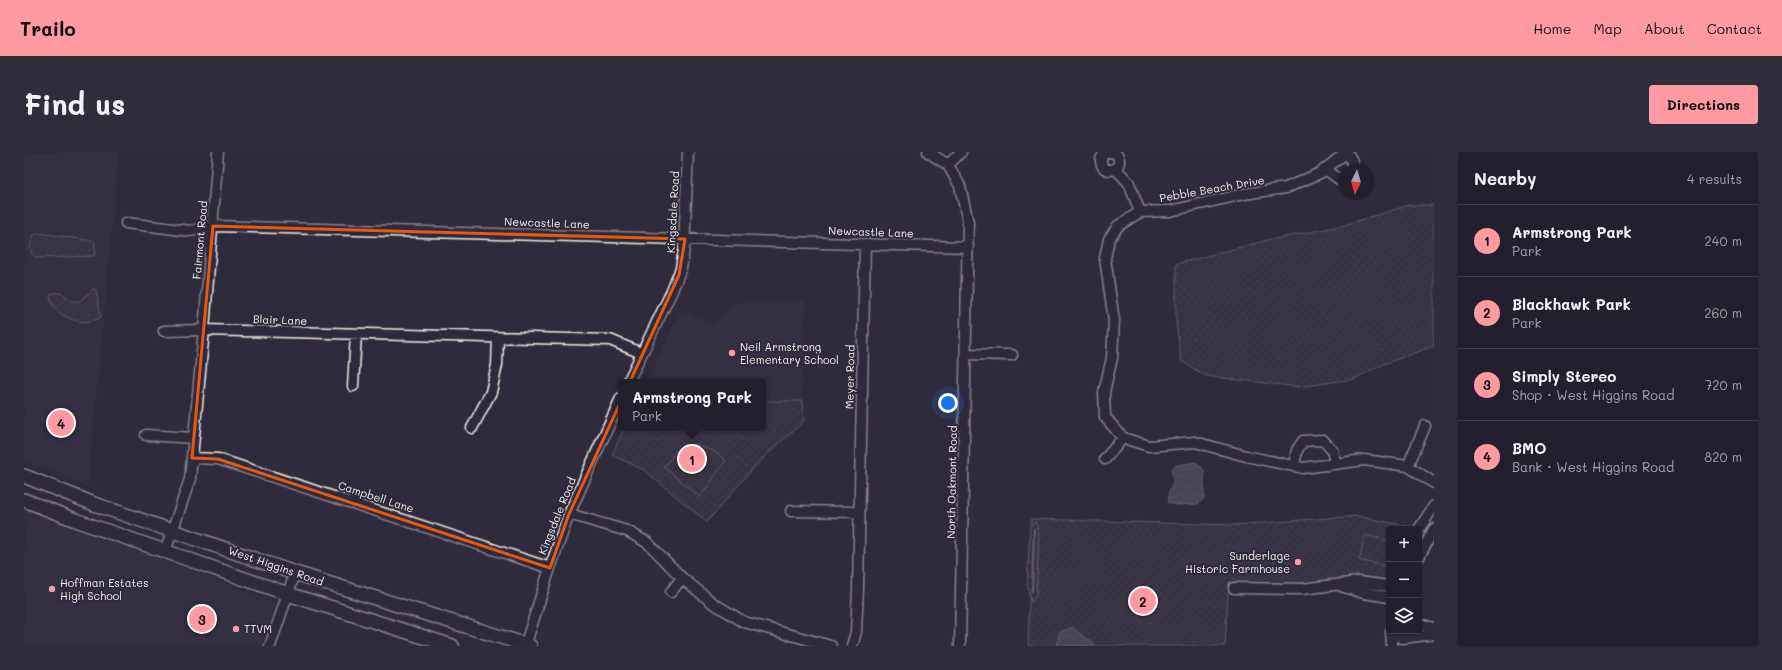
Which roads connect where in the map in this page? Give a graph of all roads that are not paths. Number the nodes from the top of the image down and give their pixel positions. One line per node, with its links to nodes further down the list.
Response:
1 (218, 152): 13 (street, Fairmont Road)
2 (688, 152): 14 (street, Kingsdale Road)
3 (928, 152): 7 (street)
4 (961, 152): 7 (street)
5 (1347, 152): 6 (street, Pebble Beach Drive); 9 (street, Pebble Beach Drive)
6 (1352, 164)
7 (948, 165): 16 (street, North Oakmont Road)
8 (1116, 169): 11 (street)
9 (1325, 169): 10 (street); 11 (street, Pebble Beach Drive)
10 (1338, 179)
11 (1140, 212): 31 (street)
12 (126, 223): 13 (street, Newcastle Lane)
13 (213, 226): 14 (street, Newcastle Lane); 17 (street, Fairmont Road)
14 (685, 239): 15 (street, Newcastle Lane); 21 (street, Kingsdale Road)
15 (865, 244): 16 (street, Newcastle Lane); 42 (street, Meyer Road)
16 (968, 248): 22 (street, North Oakmont Road)
17 (204, 330): 18 (street); 19 (street, Blair Lane); 30 (street, Fairmont Road)
18 (164, 331)
19 (356, 334): 20 (street, Blair Lane); 25 (street)
20 (498, 338): 21 (street, Blair Lane); 28 (street)
21 (641, 353): 24 (street, Kingsdale Road)
22 (966, 354): 23 (street); 70 (street, North Oakmont Road)
23 (1012, 355)
24 (629, 379)
25 (353, 386)
26 (618, 405): 43 (street, Kingsdale Road)
27 (1424, 426): 36 (street)
28 (472, 428)
29 (146, 435): 30 (street)
30 (194, 438): 32 (street, Fairmont Road)
31 (1123, 438): 33 (street); 35 (street)
32 (192, 458): 47 (street, Fairmont Road); 52 (street, Campbell Lane)
33 (1105, 459)
34 (1335, 463): 35 (street); 35 (street); 36 (street)
35 (1294, 466)
36 (1408, 466): 38 (street)
37 (24, 476): 47 (main road, West Higgins Road)
38 (1434, 483)
39 (24, 500): 50 (main road, West Higgins Road)
40 (1434, 506): 44 (street)
41 (791, 511): 42 (street)
42 (859, 512): 69 (street, Meyer Road)
43 (569, 514): 52 (street, Kingsdale Road); 54 (street)
44 (1420, 526)
45 (1422, 528): 46 (street)
46 (1434, 528): 49 (street)
47 (173, 531): 50 (street, Fairmont Road); 53 (main road, West Higgins Road)
48 (1422, 531): 49 (street)
49 (1431, 541): 51 (street)
50 (165, 552): 59 (main road, West Higgins Road)
51 (1422, 553)
52 (550, 568): 67 (street, Kingsdale Road)
53 (295, 573): 59 (street); 67 (main road, West Higgins Road)
54 (682, 578): 58 (street); 68 (street)
55 (1339, 586): 56 (street); 57 (street); 60 (street)
56 (1386, 586)
57 (1234, 588)
58 (671, 592)
59 (288, 594): 65 (street); 66 (main road, West Higgins Road)
60 (1386, 597)
61 (1422, 625): 62 (street)
62 (1434, 628)
63 (1434, 634): 64 (street)
64 (1398, 635): 71 (street)
65 (270, 646)
66 (452, 646)
67 (527, 646)
68 (830, 646)
69 (852, 646)
70 (960, 646)
71 (1392, 646)

